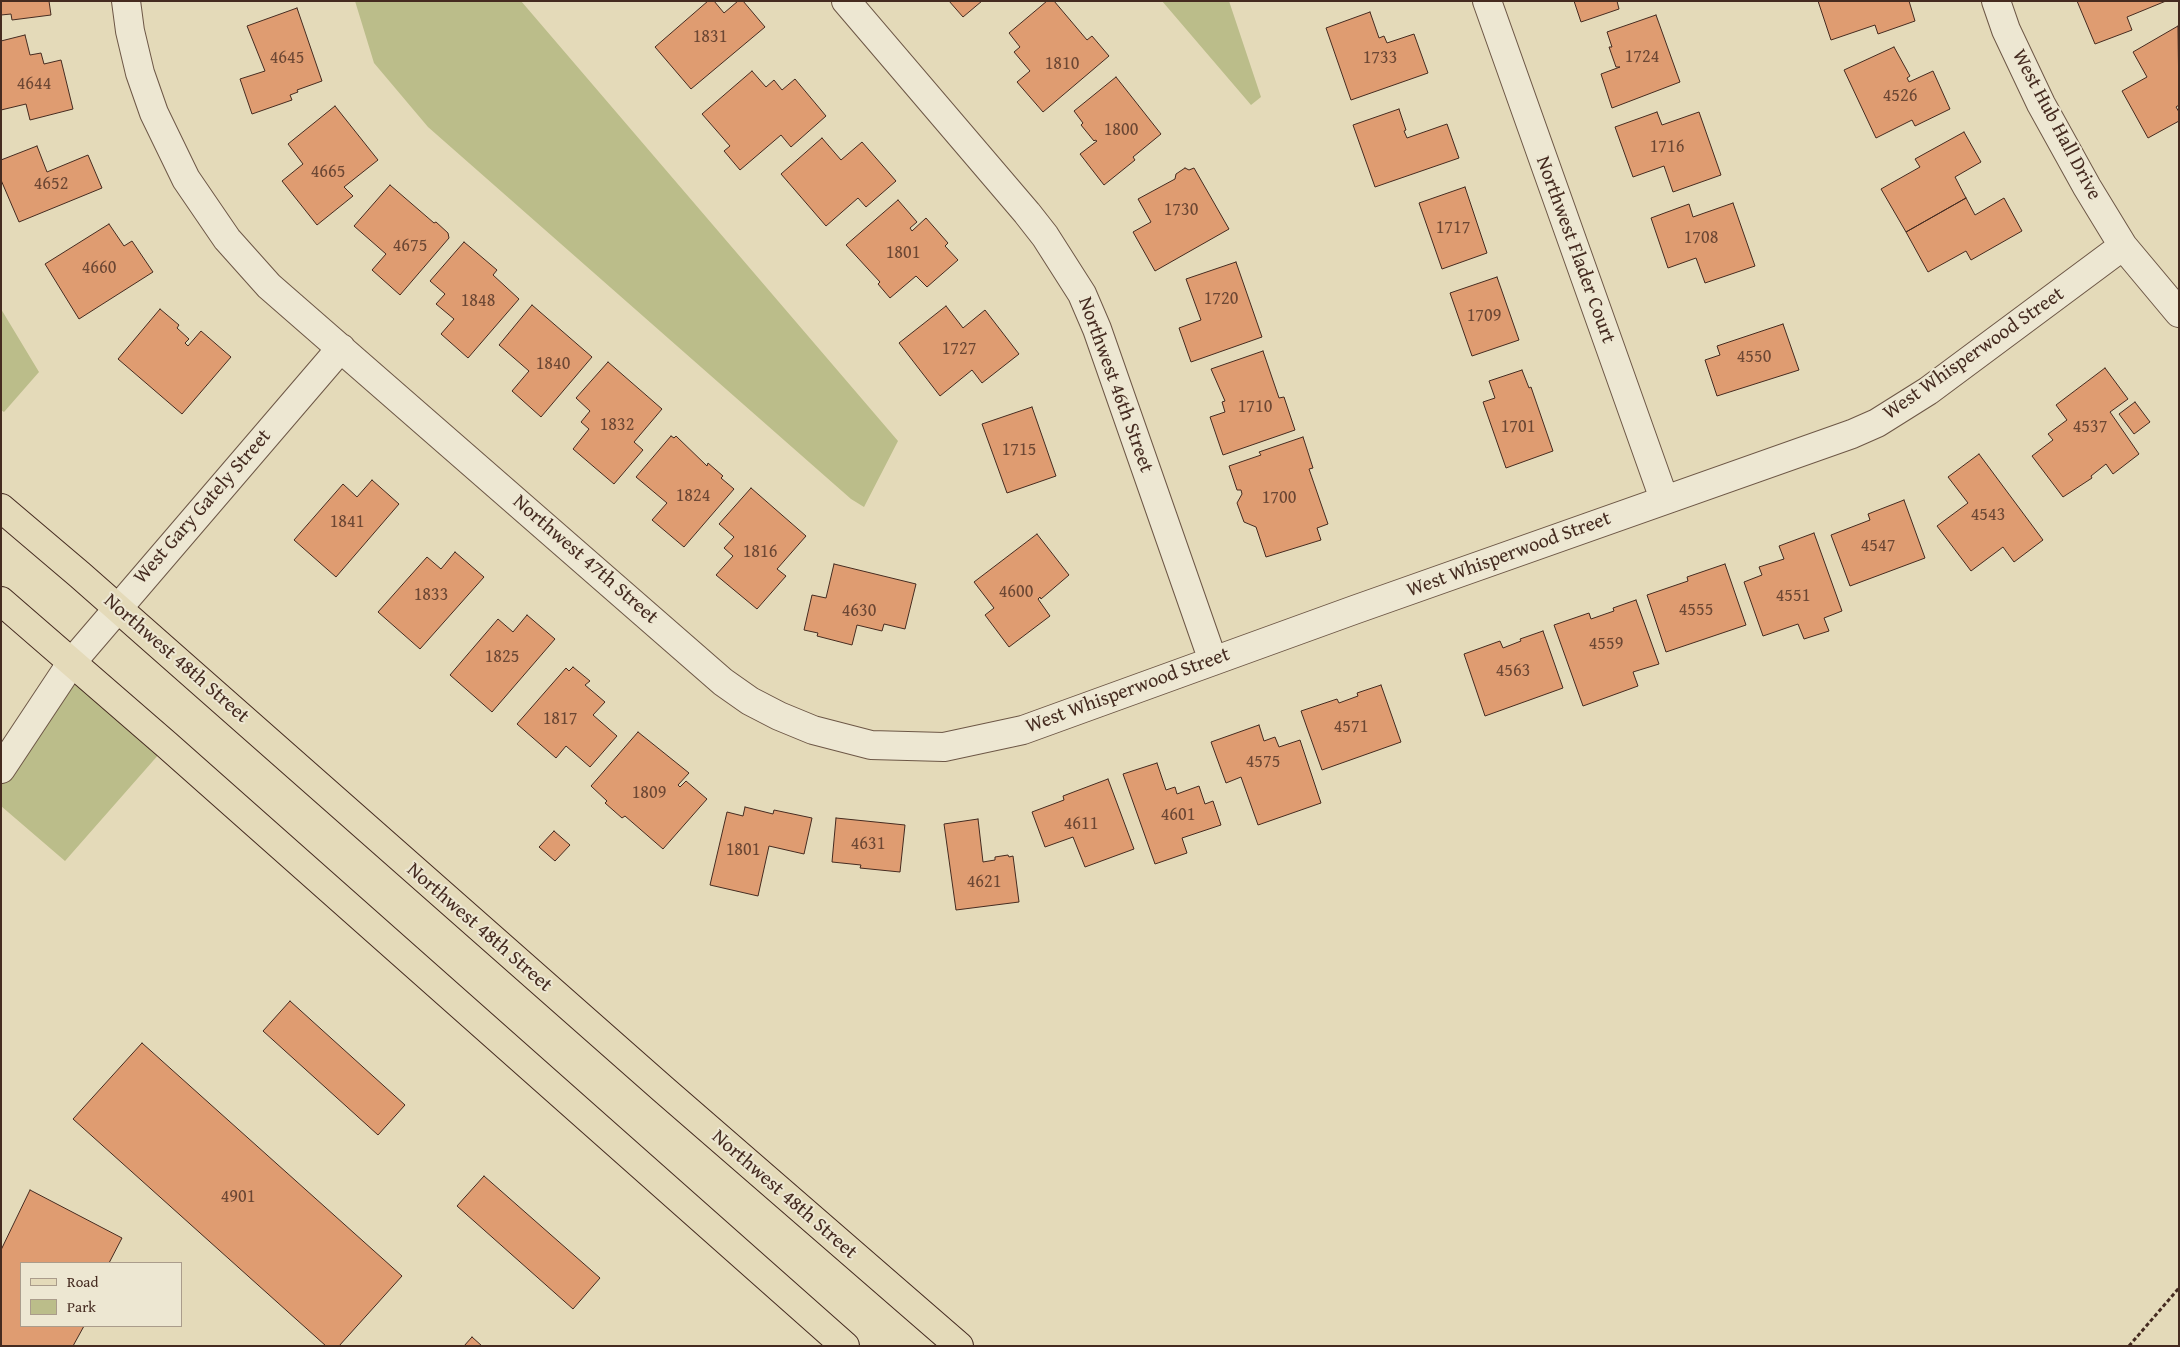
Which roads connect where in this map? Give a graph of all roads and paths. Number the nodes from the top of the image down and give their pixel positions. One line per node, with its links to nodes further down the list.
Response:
1 (126, 1): 7 (street, Northwest 47th Street)
2 (846, 1): 12 (street, Northwest 46th Street)
3 (1487, 1): 8 (street, Northwest Flader Court)
4 (1996, 1): 5 (street, West Hub Hall Drive)
5 (2123, 246): 6 (street, West Hub Hall Drive); 8 (street, West Whisperwood Street)
6 (2179, 312)
7 (341, 348): 11 (street, West Gary Gately Street); 14 (street, Northwest 47th Street)
8 (1664, 499): 12 (street, West Whisperwood Street)
9 (1, 508): 11 (main road, Northwest 48th Street)
10 (1, 601): 13 (main road)
11 (117, 608): 13 (street, West Gary Gately Street); 18 (main road, Northwest 48th Street)
12 (1213, 661): 14 (street, West Whisperwood Street)
13 (72, 662): 15 (street, West Gary Gately Street); 17 (main road)
14 (848, 740)
15 (1, 769)
16 (2179, 1288): 19 (path)
17 (845, 1346)
18 (958, 1346)
19 (2129, 1346)

